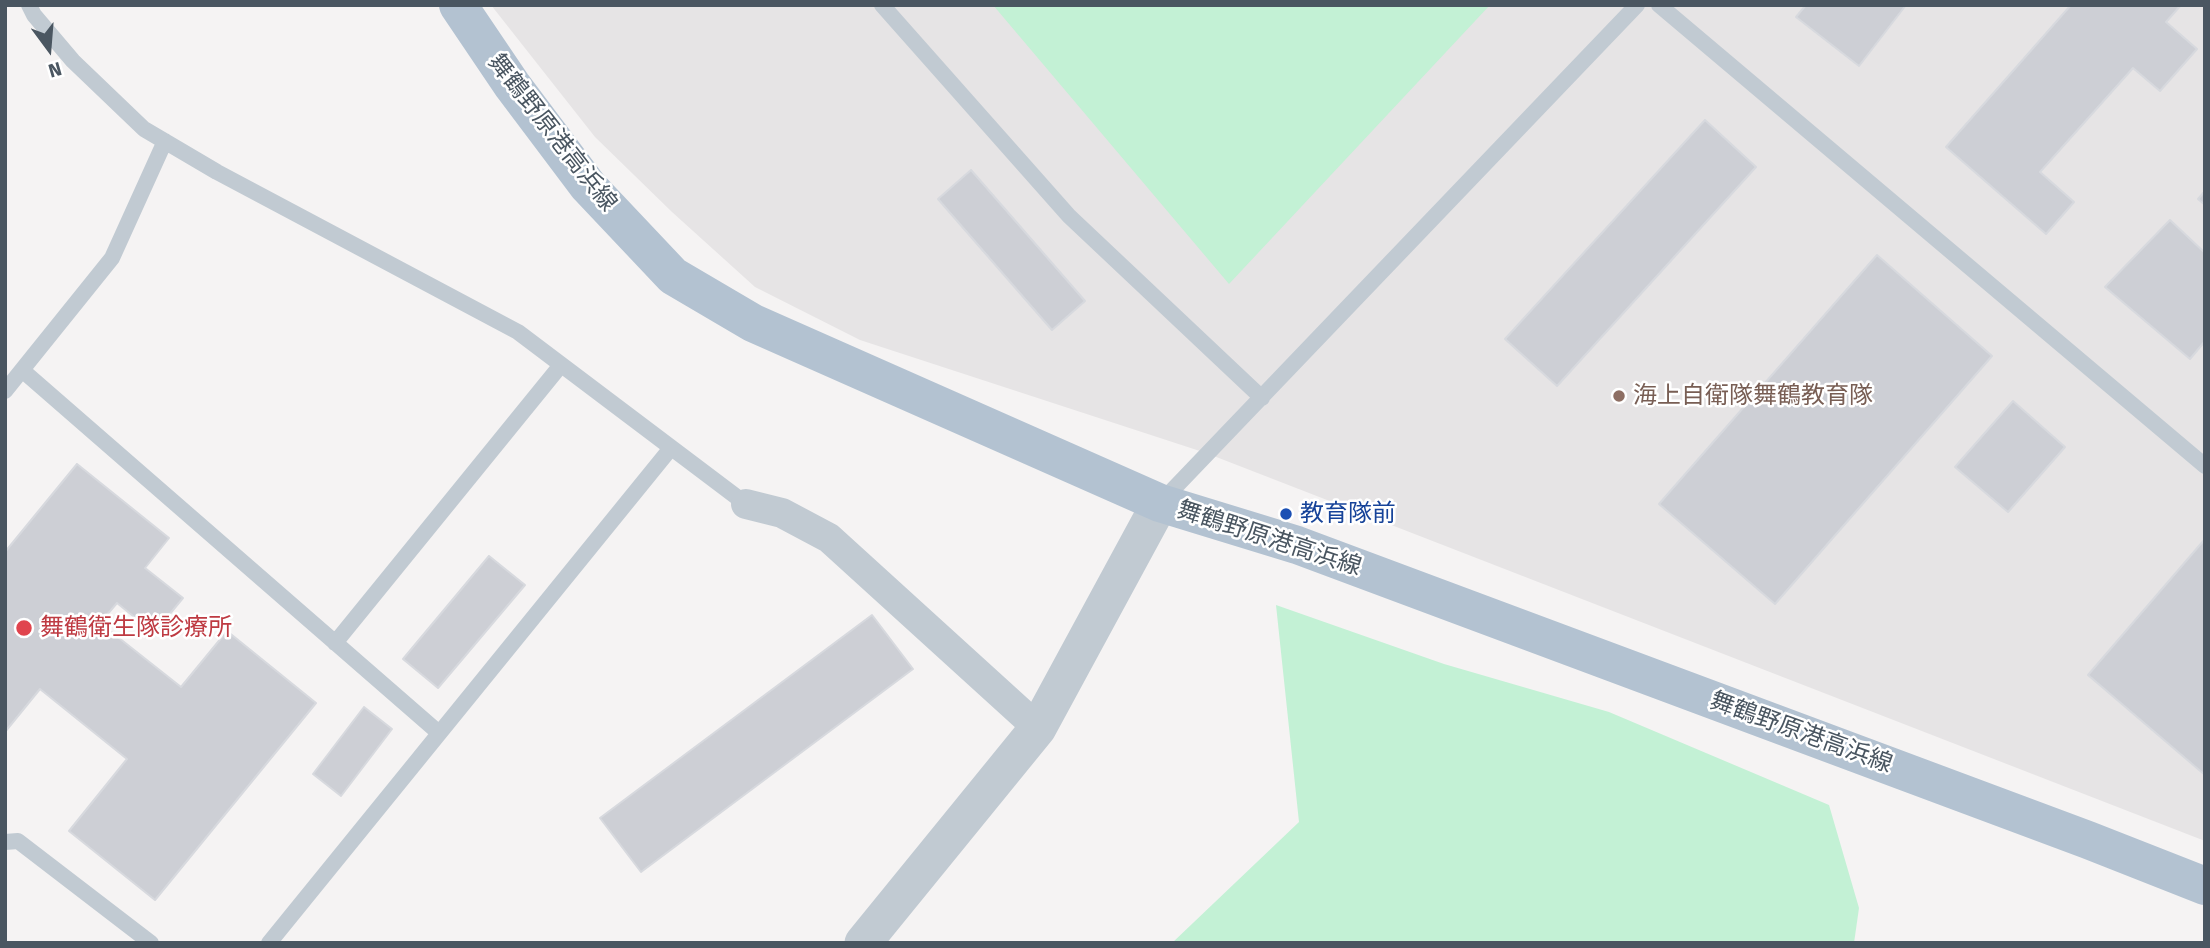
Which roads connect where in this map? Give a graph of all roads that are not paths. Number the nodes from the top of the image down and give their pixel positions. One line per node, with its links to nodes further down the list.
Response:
1 (29, 5): 6 (lane)
2 (458, 5): 13 (main road, 舞鶴野原港高浜線)
3 (882, 5): 10 (lane)
4 (1637, 5): 10 (lane)
5 (1659, 5): 12 (lane)
6 (165, 141): 7 (lane); 8 (lane)
7 (561, 365): 11 (lane); 15 (lane)
8 (22, 370): 9 (lane); 15 (lane)
9 (5, 391)
10 (1262, 398): 13 (lane)
11 (671, 447): 14 (lane); 17 (lane)
12 (2205, 466)
13 (1160, 503): 16 (street); 19 (main road, 舞鶴野原港高浜線)
14 (746, 504): 16 (street)
15 (335, 643): 17 (lane)
16 (1038, 728): 22 (street)
17 (439, 733): 21 (lane)
18 (5, 842): 20 (lane)
19 (2205, 886)
20 (151, 943)
21 (269, 943)
22 (863, 943)

